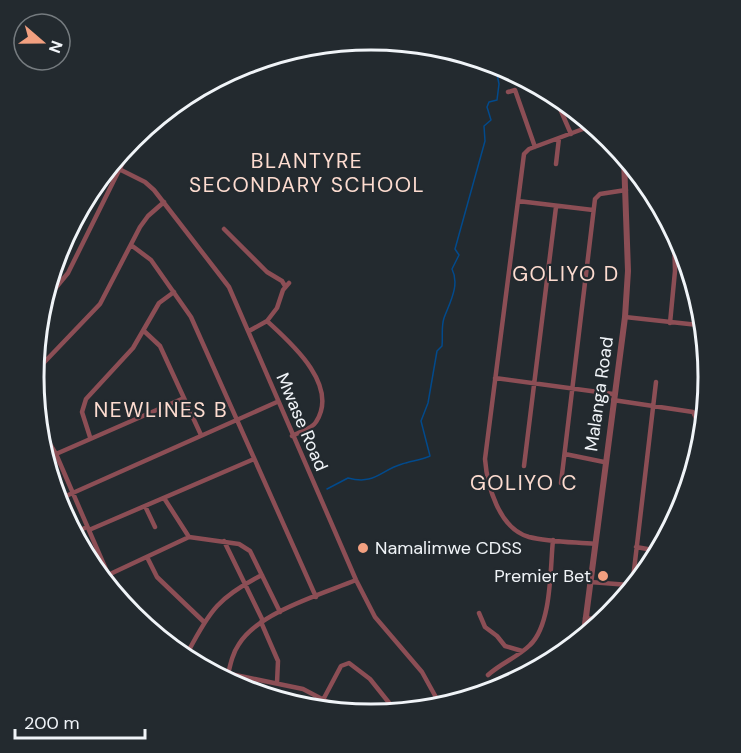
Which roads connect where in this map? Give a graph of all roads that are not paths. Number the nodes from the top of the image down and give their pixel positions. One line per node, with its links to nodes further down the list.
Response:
1 (508, 92): 6 (street)
2 (561, 111): 4 (street)
3 (584, 129): 4 (street)
4 (571, 134): 5 (street)
5 (559, 138): 6 (street); 8 (street)
6 (535, 147): 12 (street)
7 (125, 161): 9 (street)
8 (556, 164)
9 (121, 170): 13 (street, Mwase Road); 19 (street)
10 (625, 171): 11 (street, Malanga Road)
11 (626, 190): 15 (street); 21 (street, Malanga Road)
12 (518, 201): 14 (street); 28 (street)
13 (164, 202): 17 (street); 26 (street, Mwase Road)
14 (556, 207): 15 (street); 30 (street)
15 (593, 210): 31 (street)
16 (224, 229): 22 (street)
17 (131, 245): 20 (street); 27 (street)
18 (675, 255): 23 (street)
19 (56, 288)
20 (174, 292): 25 (street); 37 (street)
21 (625, 317): 23 (street); 32 (street, Malanga Road)
22 (267, 321): 26 (street); 39 (street)
23 (670, 323): 24 (street)
24 (693, 325)
25 (144, 331): 33 (street); 40 (street)
26 (249, 331): 34 (street, Mwase Road)
27 (44, 363)
28 (495, 378): 30 (street); 56 (street)
29 (656, 382): 35 (street)
30 (534, 383): 31 (street); 46 (street)
31 (573, 388): 32 (street); 43 (street)
32 (613, 397): 35 (street); 45 (street, Malanga Road)
33 (184, 398): 38 (street); 40 (street)
34 (277, 402): 37 (street); 39 (street, Mwase Road)
35 (654, 406): 36 (street); 59 (street)
36 (695, 416)
37 (237, 419): 38 (street); 44 (street)
38 (201, 435): 48 (street)
39 (292, 436): 66 (street, Mwase Road)
40 (90, 437): 42 (street)
41 (52, 447): 42 (street)
42 (56, 454): 48 (street)
43 (565, 454): 45 (street); 47 (street)
44 (254, 459): 50 (street); 70 (street)
45 (604, 462): 58 (street, Malanga Road)
46 (524, 466)
47 (561, 483)
48 (71, 494): 49 (street); 53 (street)
49 (66, 496)
50 (164, 498): 51 (street); 55 (street)
51 (145, 506): 52 (street); 53 (street)
52 (155, 527)
53 (88, 529): 54 (street); 62 (street)
54 (82, 530)
55 (189, 537): 57 (street); 61 (street)
56 (553, 540): 58 (street); 79 (street)
57 (224, 541): 65 (street); 68 (street)
58 (595, 544): 67 (street, Malanga Road)
59 (636, 547): 60 (street); 63 (street)
60 (648, 549)
61 (147, 557): 64 (street); 75 (street)
62 (104, 565)
63 (634, 570)
64 (110, 574)
65 (262, 575): 68 (street); 71 (street)
66 (356, 580): 70 (street); 84 (street, Mwase Road)
67 (590, 582): 69 (street); 73 (street, Malanga Road)
68 (245, 583): 75 (street); 76 (street)
69 (623, 585)
70 (316, 597): 71 (street)
71 (280, 612): 76 (street)
72 (479, 613): 79 (street)
73 (585, 618): 74 (street); 77 (street, Malanga Road)
74 (590, 619)
75 (204, 622): 78 (street)
76 (262, 622): 80 (street); 83 (street)
77 (585, 623)
78 (190, 649)
79 (522, 651): 81 (street)
80 (229, 671)
81 (488, 675)
82 (244, 678): 83 (street)
83 (277, 683): 85 (street)
84 (436, 696)
85 (324, 698): 86 (street); 87 (street)
86 (329, 701)
87 (389, 703)

